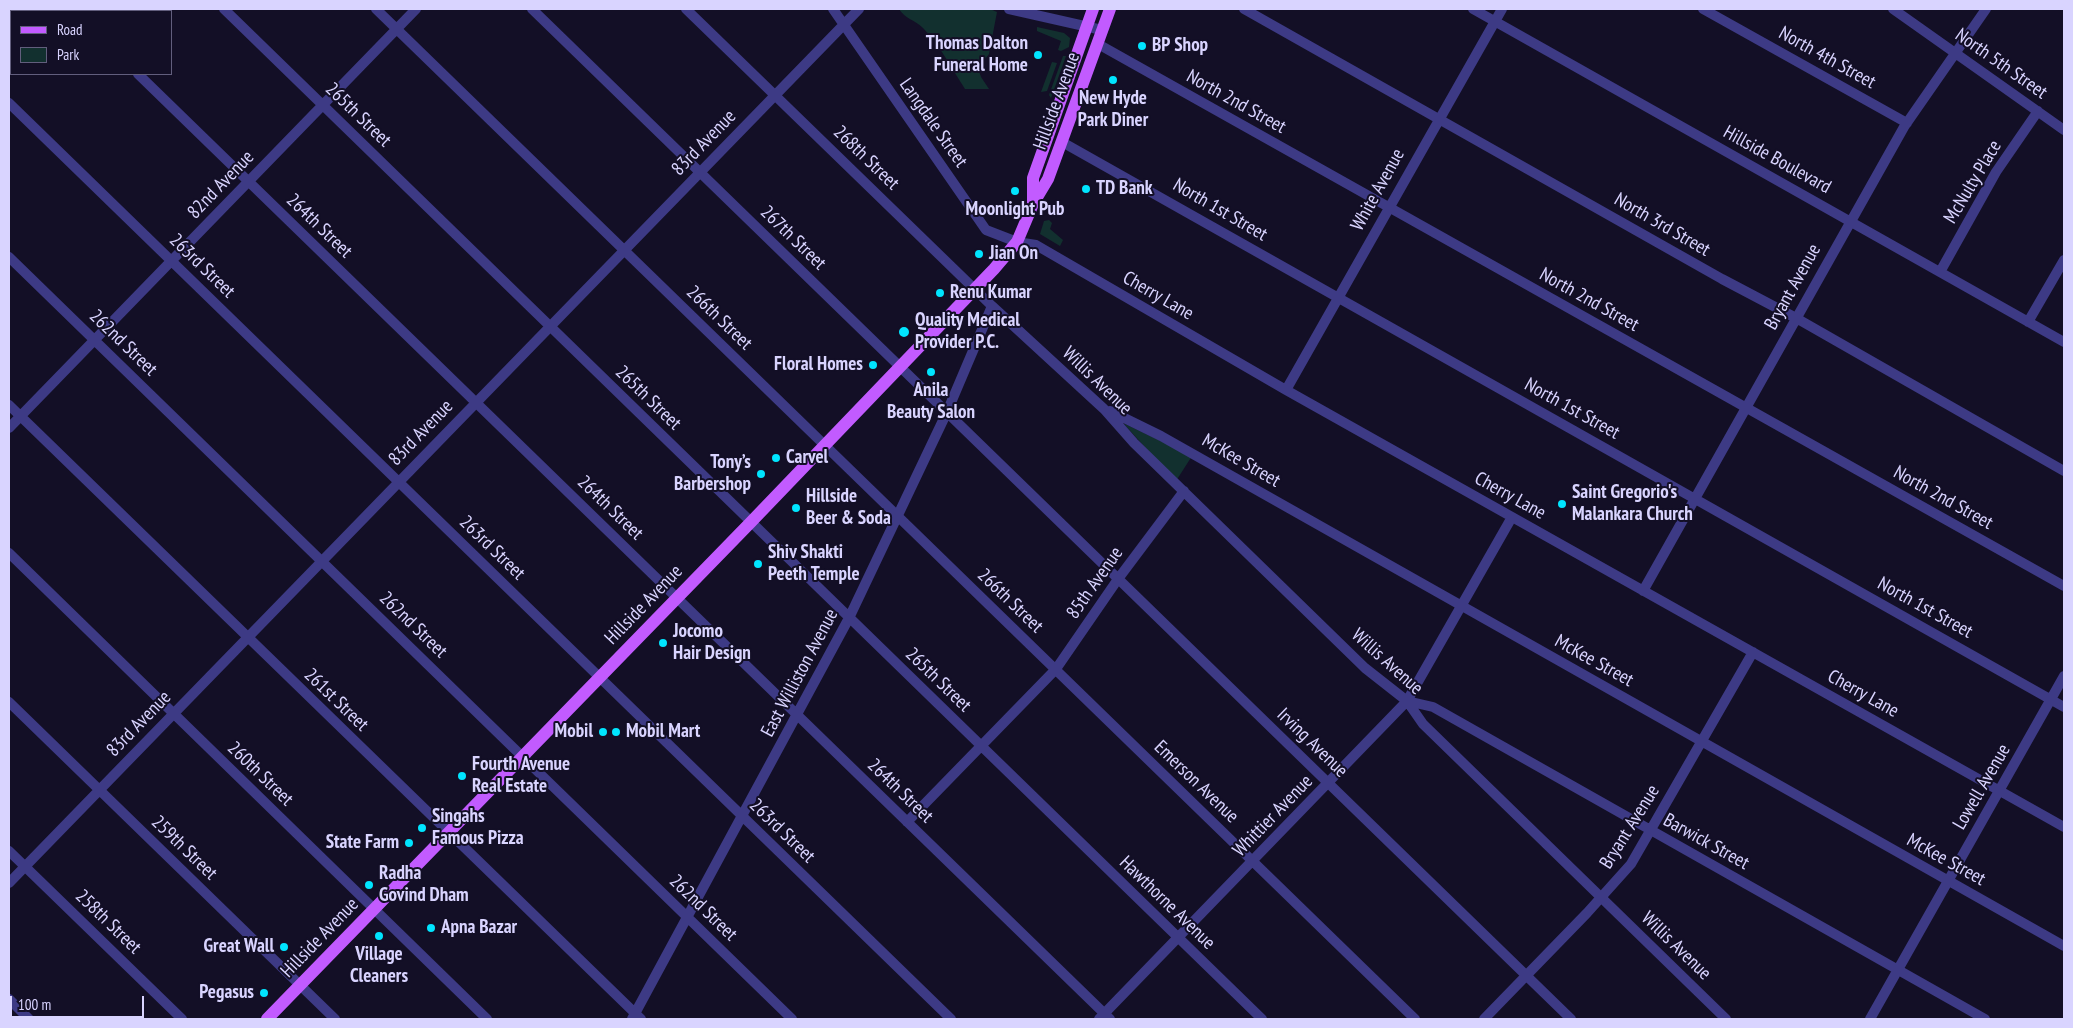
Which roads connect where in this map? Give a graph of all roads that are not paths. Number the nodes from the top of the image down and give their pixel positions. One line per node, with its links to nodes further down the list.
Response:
1 (224, 9): 27 (street, 265th Street)
2 (376, 9): 21 (street, 266th Street)
3 (416, 9): 21 (street, 82nd Avenue)
4 (532, 9): 33 (street, 267th Street)
5 (686, 9): 25 (street, 268th Street)
6 (832, 9): 19 (street, Langdale Street)
7 (859, 9): 19 (street, 83rd Avenue)
8 (1009, 9): 20 (street)
9 (1092, 9): 20 (main road, Hillside Avenue)
10 (1117, 9): 17 (street)
11 (1244, 9): 29 (street, North 3rd Street)
12 (1474, 9): 18 (street, Hillside Boulevard)
13 (1502, 9): 18 (street, White Avenue)
14 (1704, 9): 30 (street, North 4th Street)
15 (1893, 9): 23 (street, North 5th Street)
16 (1986, 9): 23 (street, Bryant Avenue)
17 (1106, 20): 20 (street); 22 (main road, Hillside Avenue)
18 (1495, 22): 29 (street, White Avenue); 37 (street, Hillside Boulevard)
19 (844, 25): 25 (street, 83rd Avenue); 38 (street, Langdale Street)
20 (1086, 27): 35 (main road, Hillside Avenue)
21 (397, 29): 27 (street, 82nd Avenue); 39 (street, 266th Street)
22 (1098, 44): 32 (main road, Hillside Avenue); 36 (street, North 2nd Street)
23 (1955, 53): 28 (street, North 5th Street); 30 (street, Bryant Avenue)
24 (139, 75): 34 (street, 264th Street)
25 (776, 94): 33 (street, 83rd Avenue); 44 (street, 268th Street)
26 (9, 102): 42 (street, 263rd Street)
27 (322, 105): 34 (street, 82nd Avenue); 49 (street, 265th Street)
28 (2038, 111): 31 (street, North 5th Street); 43 (street, McNulty Place)
29 (1439, 119): 36 (street, White Avenue); 47 (street, North 3rd Street)
30 (1907, 123): 37 (street, Bryant Avenue)
31 (2064, 130)
32 (1062, 142): 35 (main road, Hillside Avenue); 45 (street, North 1st Street)
33 (700, 172): 39 (street, 83rd Avenue); 53 (street, 267th Street)
34 (248, 182): 42 (street, 82nd Avenue); 55 (street, 264th Street)
35 (1033, 204): 38 (main road, Hillside Avenue)
36 (1389, 207): 45 (street, White Avenue); 57 (street, North 2nd Street)
37 (1850, 222): 43 (street, Hillside Boulevard); 47 (street, Bryant Avenue)
38 (1017, 242): 44 (main road, Hillside Avenue); 54 (street, Cherry Lane)
39 (624, 250): 49 (street, 83rd Avenue); 62 (street, 266th Street)
40 (9, 257): 51 (street, 262nd Street)
41 (2064, 260): 48 (street)
42 (171, 261): 51 (street, 82nd Avenue); 64 (street, 263rd Street)
43 (1940, 272): 48 (street, Hillside Boulevard)
44 (975, 288): 46 (street, 268th Street); 53 (main road, Hillside Avenue)
45 (1338, 297): 54 (street, White Avenue); 67 (street, North 1st Street)
46 (992, 306): 50 (street, 268th Street); 59 (street, East Williston Avenue)
47 (1796, 318): 57 (street, Bryant Avenue); 63 (street, North 3rd Street)
48 (2028, 322): 52 (street, Hillside Boulevard)
49 (550, 326): 55 (street, 83rd Avenue); 70 (street, 265th Street)
50 (1021, 334): 58 (street, Willis Avenue)
51 (94, 340): 60 (street, 82nd Avenue); 72 (street, 262nd Street)
52 (2064, 342)
53 (900, 367): 59 (street, 267th Street); 62 (main road, Hillside Avenue)
54 (1286, 390): 69 (street, Cherry Lane)
55 (476, 402): 64 (street, 83rd Avenue); 76 (street, 264th Street)
56 (9, 405): 60 (street, 261st Street)
57 (1746, 407): 67 (street, Bryant Avenue); 74 (street, North 2nd Street)
58 (1104, 409): 65 (street, Willis Avenue); 77 (street, McKee Street)
59 (947, 412): 66 (street, 267th Street); 68 (street, East Williston Avenue)
60 (20, 416): 61 (street, 82nd Avenue); 79 (street, 261st Street)
61 (9, 428)
62 (825, 445): 68 (street, 266th Street); 70 (main road, Hillside Avenue)
63 (2064, 471)
64 (399, 482): 72 (street, 83rd Avenue); 84 (street, 263rd Street)
65 (1184, 491): 73 (street, 85th Avenue); 86 (street, Willis Avenue)
66 (1030, 493): 73 (street, Irving Avenue)
67 (1695, 498): 75 (street, Bryant Avenue); 85 (street, North 1st Street)
68 (898, 517): 78 (street, East Williston Avenue); 81 (street, 266th Street)
69 (1512, 517): 75 (street, Cherry Lane); 77 (street, Whittier Avenue)
70 (751, 522): 76 (main road, Hillside Avenue); 78 (street, 265th Street)
71 (9, 553): 89 (street, 260th Street)
72 (322, 561): 79 (street, 83rd Avenue); 93 (street, 262nd Street)
73 (1118, 579): 82 (street, 85th Avenue); 94 (street, Irving Avenue)
74 (2064, 586)
75 (1643, 591): 80 (street, Cherry Lane)
76 (677, 598): 84 (main road, Hillside Avenue); 90 (street, 264th Street)
77 (1462, 606): 86 (street, Whittier Avenue); 91 (street, McKee Street)
78 (849, 618): 90 (street, East Williston Avenue); 92 (street, 265th Street)
79 (247, 638): 89 (street, 83rd Avenue); 102 (street, 261st Street)
80 (1753, 652): 91 (street, Bryant Avenue); 96 (street, Cherry Lane)
81 (1039, 653): 82 (street, Emerson Avenue)
82 (1056, 669): 92 (street, 85th Avenue); 104 (street, Emerson Avenue)
83 (2064, 676): 85 (street, Lowell Avenue)
84 (600, 677): 93 (main road, Hillside Avenue); 98 (street, 263rd Street)
85 (2051, 700): 88 (street, North 1st Street); 96 (street, Lowell Avenue)
86 (1407, 701): 94 (street, Whittier Avenue); 101 (street, Barwick Street); 108 (street, Willis Avenue)
87 (9, 702): 95 (street, 259th Street)
88 (2064, 707)
89 (173, 714): 95 (street, 83rd Avenue); 109 (street, 260th Street)
90 (798, 716): 98 (street, East Williston Avenue); 99 (street, 264th Street)
91 (1702, 742): 101 (street, Bryant Avenue); 106 (street, McKee Street)
92 (981, 746): 97 (street, 265th Street); 99 (street, 85th Avenue)
93 (522, 757): 102 (main road, Hillside Avenue); 110 (street, 262nd Street)
94 (1329, 783): 104 (street, Whittier Avenue); 114 (street, Irving Avenue)
95 (99, 790): 105 (street, 83rd Avenue); 115 (street, 259th Street)
96 (2000, 791): 100 (street, Cherry Lane); 106 (street, Lowell Avenue)
97 (1048, 812): 111 (street, Hawthorne Avenue)
98 (741, 816): 110 (street, East Williston Avenue); 125 (street, 263rd Street)
99 (907, 822): 118 (street, 264th Street)
100 (2064, 827)
101 (1650, 830): 108 (street, Bryant Avenue); 113 (street, Barwick Street)
102 (448, 833): 109 (main road, Hillside Avenue); 117 (street, 261st Street)
103 (9, 851): 105 (street, 258th Street)
104 (1253, 861): 111 (street, Whittier Avenue); 127 (street, Emerson Avenue)
105 (25, 866): 107 (street, 83rd Avenue); 120 (street, 258th Street)
106 (1948, 881): 112 (street, McKee Street); 113 (street, Lowell Avenue)
107 (9, 882)
108 (1601, 898): 114 (street, Bryant Avenue); 130 (street, Willis Avenue)
109 (374, 909): 115 (main road, Hillside Avenue); 123 (street, 260th Street)
110 (687, 917): 117 (street, East Williston Avenue); 124 (street, 262nd Street)
111 (1178, 938): 118 (street, Whittier Avenue); 126 (street, Hawthorne Avenue)
112 (2064, 946)
113 (1898, 970): 131 (street, Lowell Avenue); 132 (street, Barwick Street)
114 (1526, 976): 128 (street, Bryant Avenue); 129 (street, Irving Avenue)
115 (300, 985): 121 (main road, Hillside Avenue); 122 (street, 259th Street)
116 (9, 999): 119 (street)
117 (636, 1017)
118 (1104, 1017)
119 (30, 1019)
120 (182, 1019)
121 (267, 1019)
122 (335, 1019)
123 (487, 1019)
124 (792, 1019)
125 (951, 1019)
126 (1262, 1019)
127 (1415, 1019)
128 (1484, 1019)
129 (1571, 1019)
130 (1726, 1019)
131 (1870, 1019)
132 (1985, 1019)

